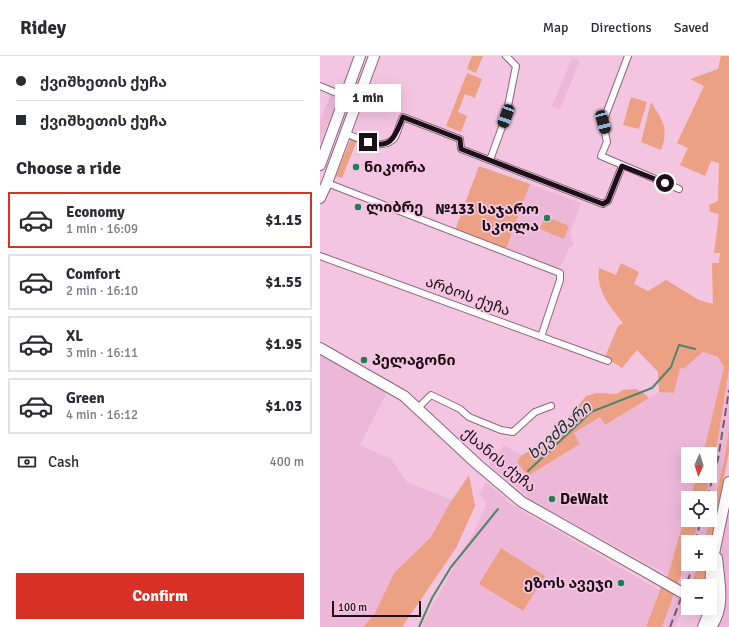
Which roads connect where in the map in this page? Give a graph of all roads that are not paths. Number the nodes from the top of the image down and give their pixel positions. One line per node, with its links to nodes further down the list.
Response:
1 (360, 56): 6 (main road)
2 (374, 56): 7 (main road)
3 (506, 56): 8 (street)
4 (628, 56): 10 (street)
5 (320, 86): 6 (street)
6 (346, 96): 9 (main road)
7 (345, 133): 8 (street); 11 (main road)
8 (490, 160): 10 (street)
9 (320, 165)
10 (622, 166): 12 (street)
11 (324, 184): 14 (street)
12 (679, 189)
13 (320, 256): 14 (street, არბოს ქუჩა)
14 (541, 337): 16 (street, არბოს ქუჩა)
15 (320, 348): 18 (main road, ქსანის ქუჩა)
16 (608, 361)
17 (551, 406): 18 (street)
18 (418, 408): 22 (main road, ქსანის ქუჩა, bridge)
19 (729, 482): 20 (main road)
20 (717, 543)
21 (717, 559): 25 (main road)
22 (681, 592)
23 (708, 615): 24 (main road)
24 (703, 627)
25 (711, 627)

